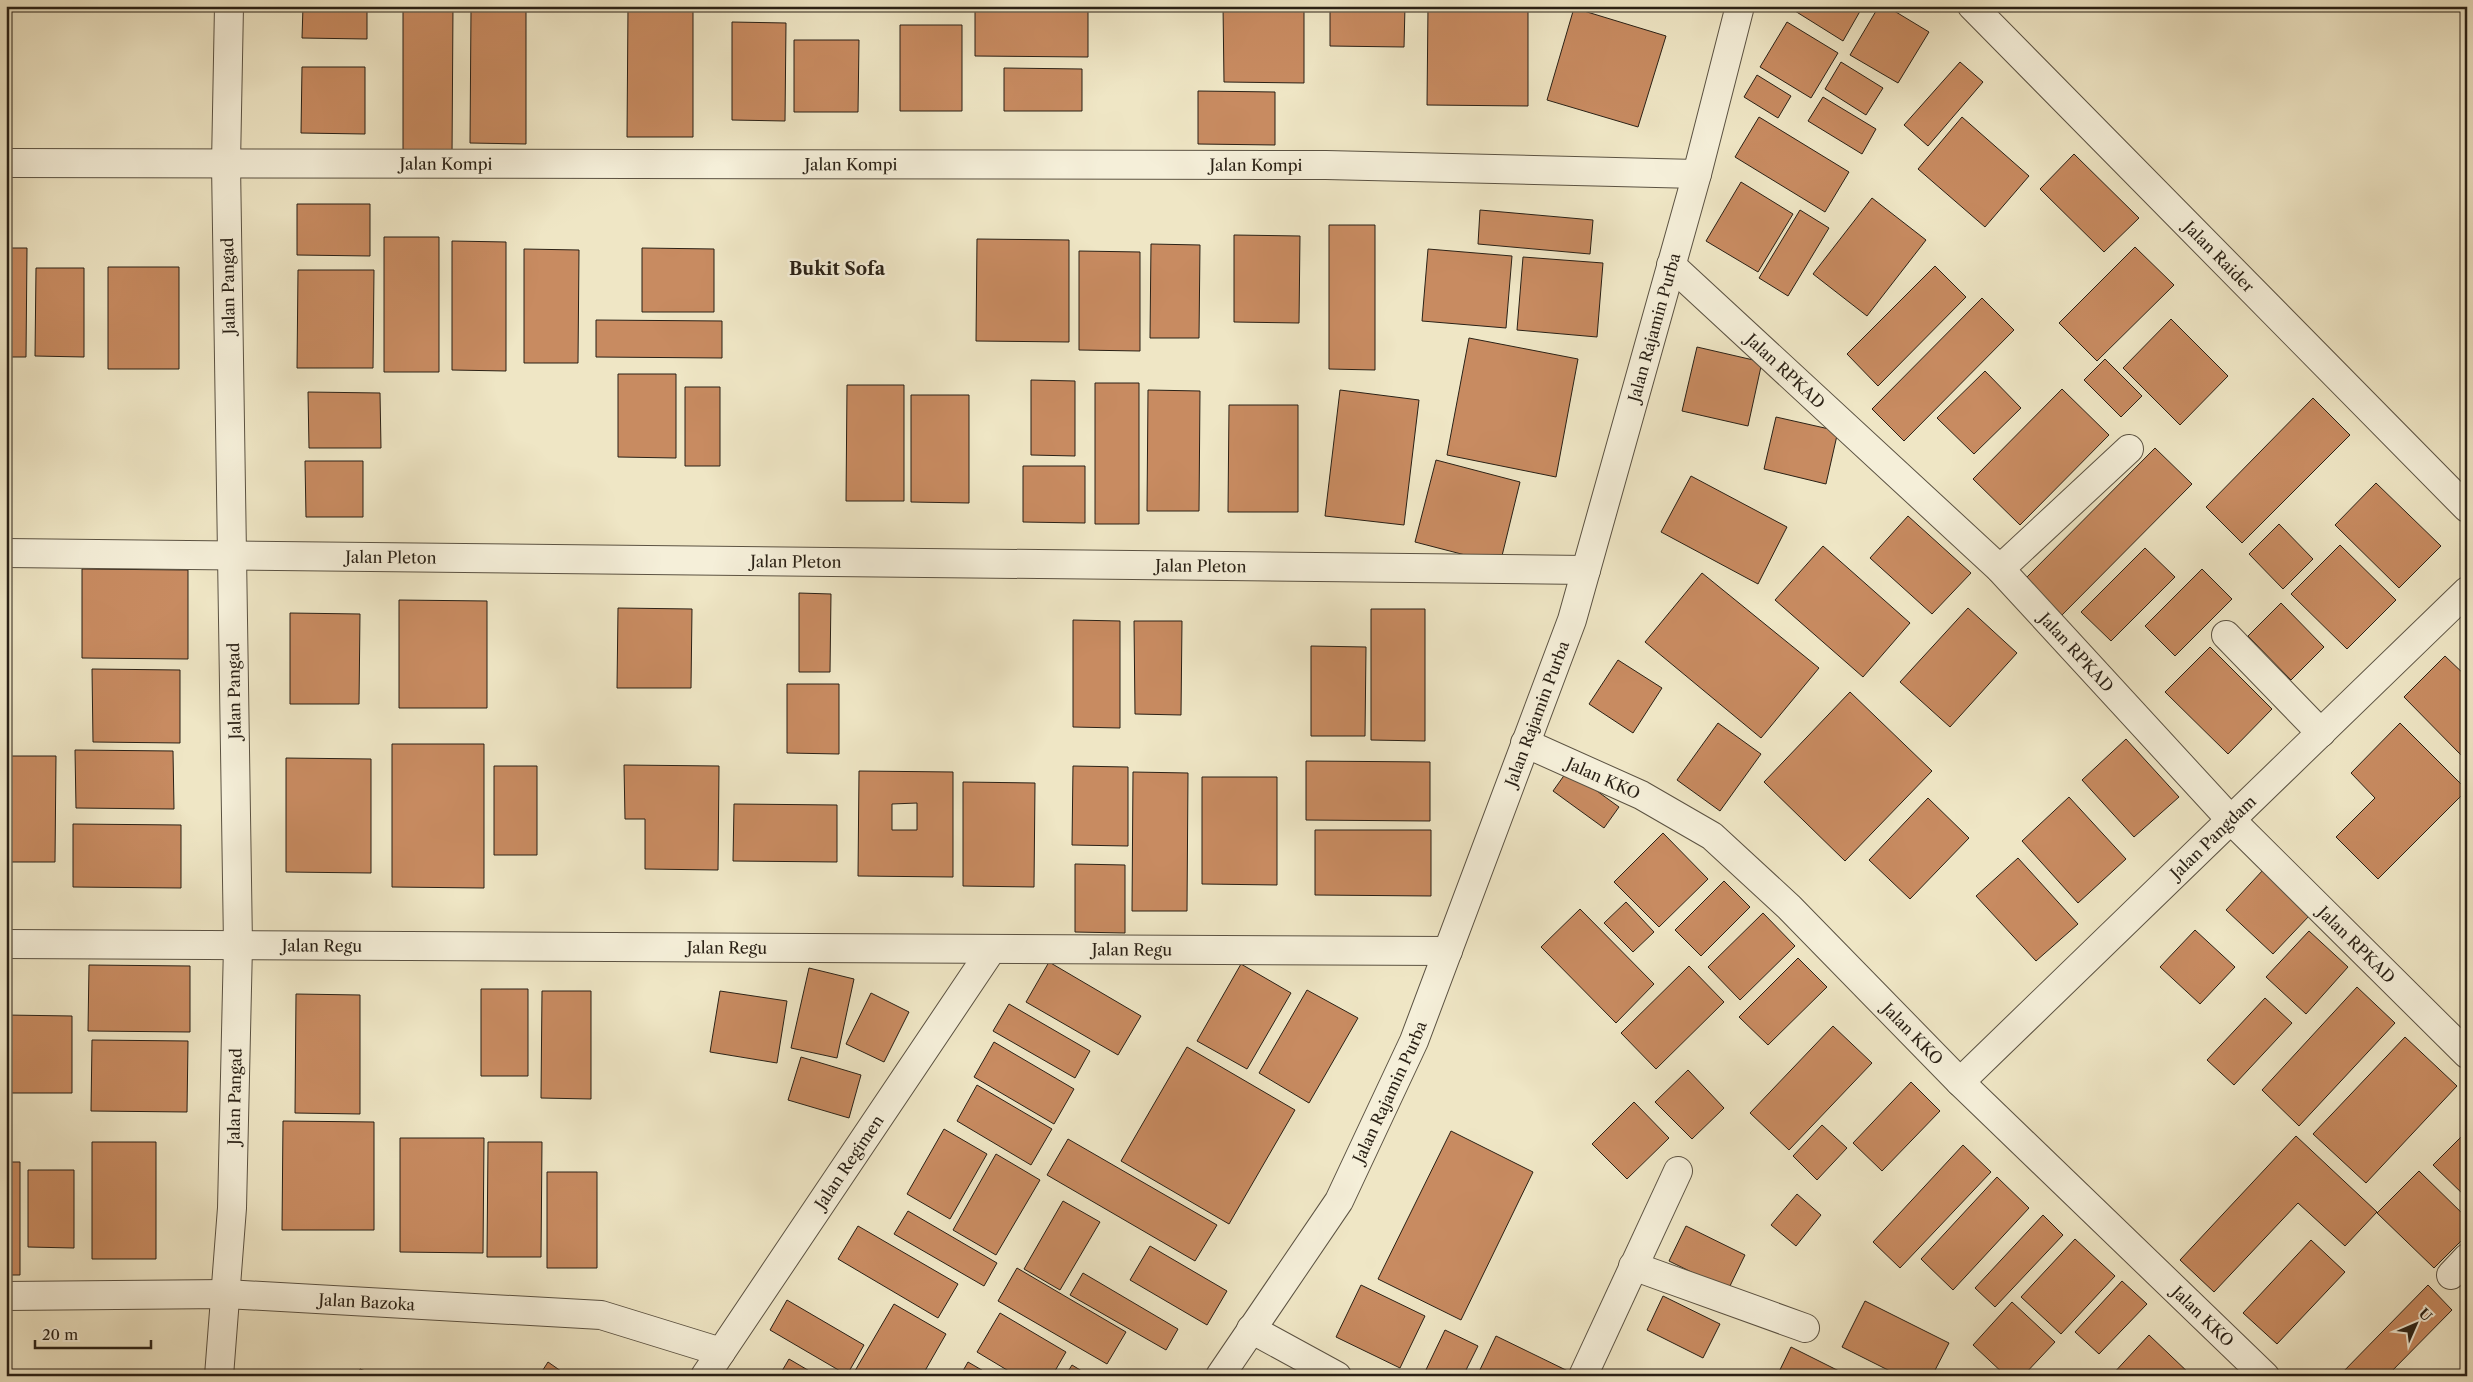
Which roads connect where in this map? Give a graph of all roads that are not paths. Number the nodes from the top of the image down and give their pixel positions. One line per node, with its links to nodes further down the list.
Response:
1 (229, 6): 5 (street, Jalan Pangad)
2 (1740, 6): 6 (street, Jalan Rajamin Purba)
3 (1972, 6): 9 (street, Jalan Raider)
4 (6, 163): 5 (street, Jalan Kompi)
5 (226, 164): 6 (street, Jalan Kompi); 11 (street, Jalan Pangad)
6 (1697, 174): 7 (street, Jalan Rajamin Purba)
7 (1671, 265): 12 (street, Jalan Rajamin Purba); 13 (street, Jalan RPKAD)
8 (2129, 449): 13 (street)
9 (2467, 508)
10 (6, 553): 11 (street, Jalan Pleton)
11 (232, 556): 12 (street, Jalan Pleton); 20 (street, Jalan Pangad)
12 (1586, 570): 17 (street, Jalan Rajamin Purba)
13 (2000, 570): 18 (street, Jalan RPKAD)
14 (2467, 591): 16 (street, Jalan Pangdam)
15 (2226, 635): 16 (street)
16 (2321, 733): 18 (street, Jalan Pangdam)
17 (1525, 743): 22 (street, Jalan Rajamin Purba); 24 (street, Jalan KKO)
18 (2231, 820): 23 (street, Jalan RPKAD); 24 (street, Jalan Pangdam)
19 (6, 944): 20 (street, Jalan Regu)
20 (238, 945): 21 (street, Jalan Regu); 27 (street, Jalan Pangad)
21 (992, 949): 22 (street, Jalan Regu); 31 (street, Jalan Regimen)
22 (1448, 950): 30 (street, Jalan Rajamin Purba)
23 (2467, 1054)
24 (1960, 1082): 37 (street, Jalan KKO)
25 (1678, 1171): 26 (street)
26 (1633, 1266): 29 (street); 36 (street)
27 (226, 1294): 28 (street, Jalan Bazoka); 31 (street, Jalan Bazoka); 32 (street, Jalan Pangad)
28 (6, 1296)
29 (1805, 1328)
30 (1251, 1329): 34 (street, Jalan Rajamin Purba); 35 (street)
31 (721, 1352): 33 (street, Jalan Regimen)
32 (220, 1376)
33 (705, 1376)
34 (1220, 1376)
35 (1337, 1376)
36 (1583, 1376)
37 (2265, 1376)

